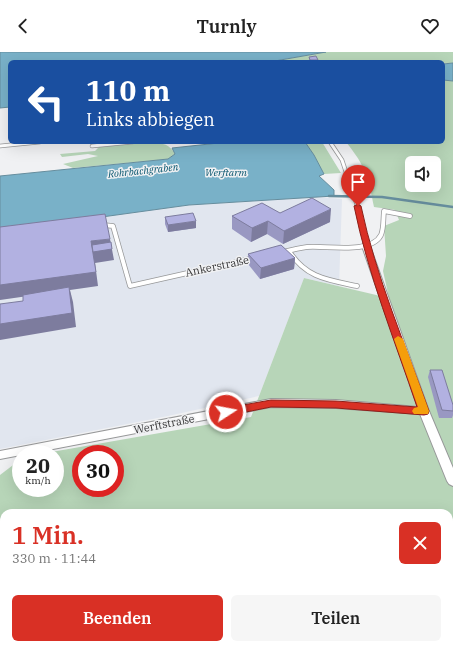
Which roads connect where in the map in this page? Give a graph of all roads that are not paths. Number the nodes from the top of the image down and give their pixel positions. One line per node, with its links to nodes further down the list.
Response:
1 (20, 144): 4 (lane)
2 (112, 144): 5 (lane)
3 (331, 144): 8 (lane)
4 (0, 146)
5 (92, 146)
6 (410, 216): 8 (lane)
7 (96, 226): 11 (lane, Ankerstraße)
8 (366, 246): 9 (lane); 13 (street)
9 (288, 251): 10 (lane); 12 (lane)
10 (275, 254)
11 (261, 256)
12 (357, 286)
13 (424, 411): 14 (street, Werftstraße); 15 (street)
14 (0, 455)
15 (453, 481)

